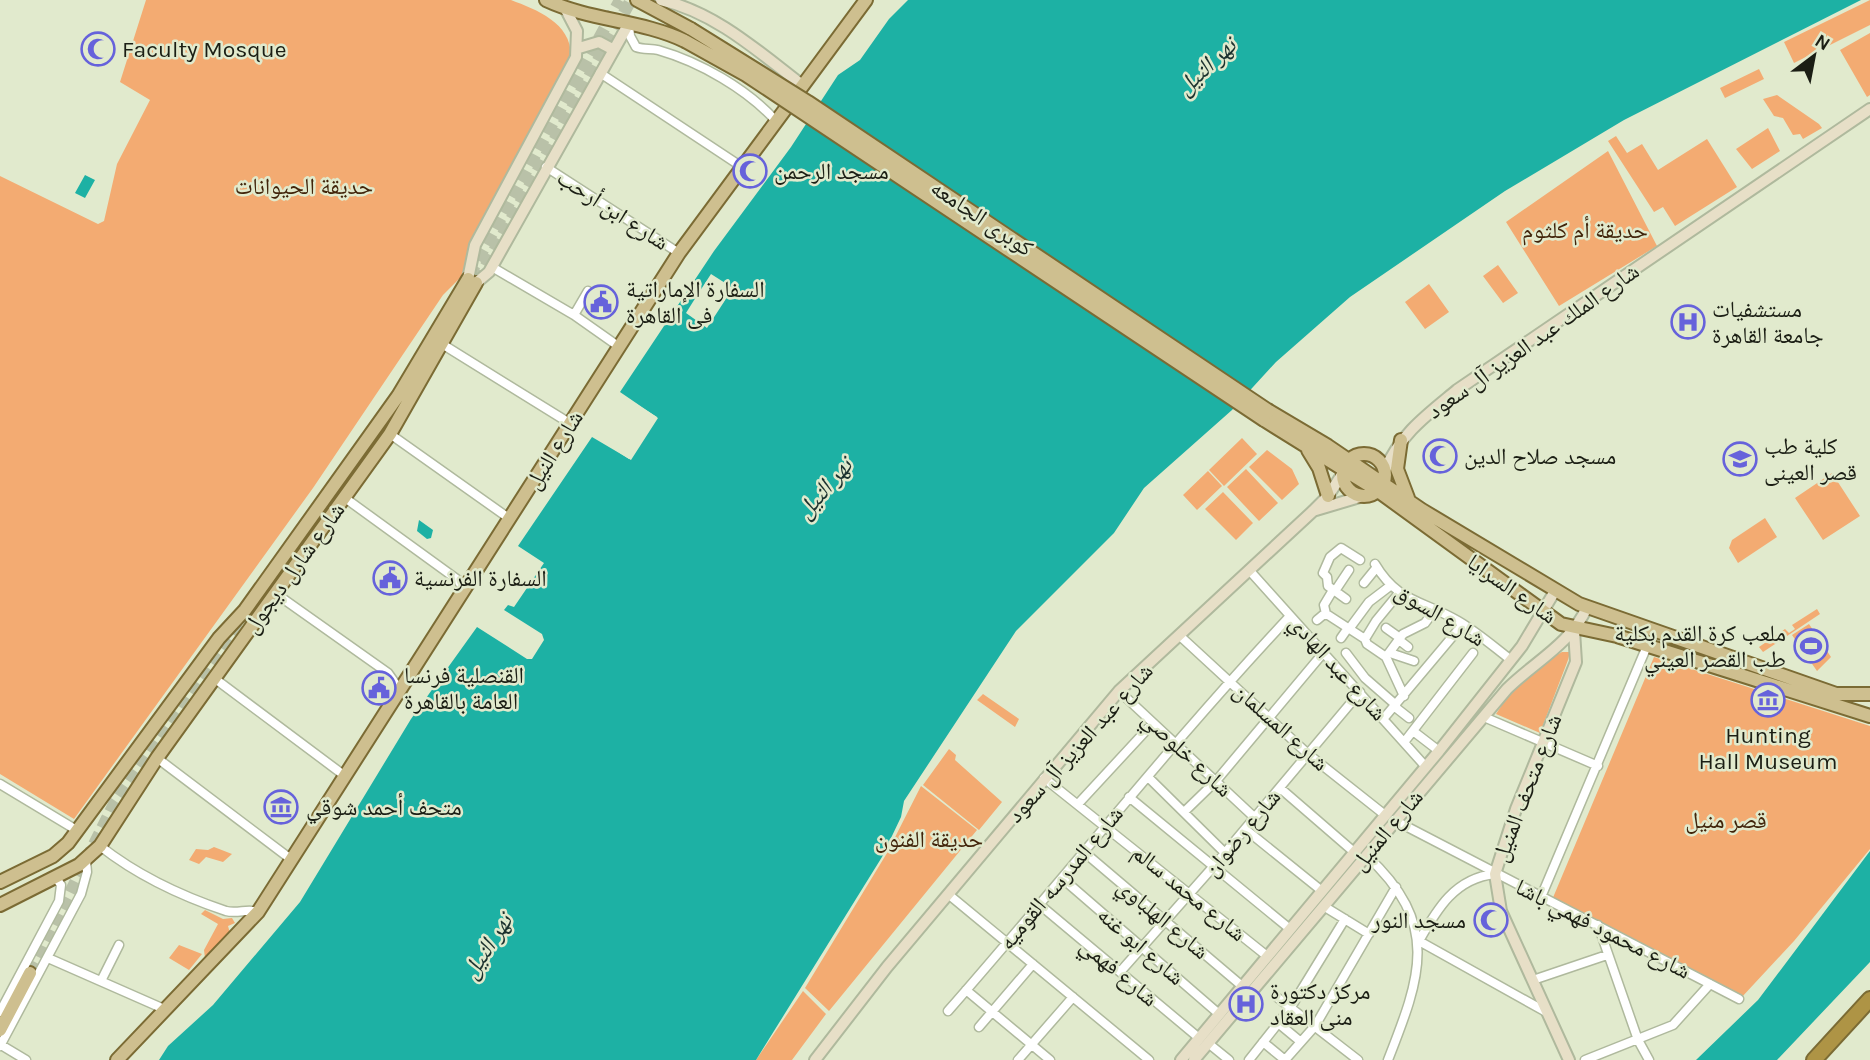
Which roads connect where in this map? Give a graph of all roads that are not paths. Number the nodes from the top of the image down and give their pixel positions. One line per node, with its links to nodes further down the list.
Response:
1 (546, 0): 5 (main road)
2 (637, 0): 7 (main road)
3 (661, 0): 11 (street)
4 (866, 0): 11 (main road, شارع النيل)
5 (565, 8): 6 (main road); 8 (street)
6 (629, 23): 7 (main road); 9 (street); 13 (street)
7 (688, 35): 23 (main road, كوبرى الجامعه, bridge)
8 (579, 48): 9 (street); 18 (street)
9 (614, 50): 10 (street)
10 (600, 74): 14 (street); 15 (street)
11 (802, 85): 13 (main road, شارع النيل)
12 (1870, 109): 26 (street, شارع الملك عبد العزيز آل سعود)
13 (776, 121): 15 (main road, شارع النيل)
14 (546, 167): 16 (street, شارع ابن أرحب); 17 (street)
15 (742, 167): 16 (main road, شارع النيل)
16 (679, 253): 22 (main road, شارع النيل)
17 (492, 267): 18 (street); 20 (street)
18 (472, 281): 21 (main road, شارع شارل ديجول); 103 (main road, شارع شارل ديجول)
19 (588, 291): 20 (street)
20 (574, 314): 22 (street)
21 (442, 344): 24 (street); 25 (main road, شارع شارل ديجول)
22 (618, 346): 24 (main road, شارع النيل)
23 (1267, 415): 27 (main road, شارع السرايا); 28 (main road, شارع السرايا)
24 (571, 424): 36 (main road, شارع النيل)
25 (390, 434): 33 (main road, شارع شارل ديجول); 36 (street)
26 (1401, 440): 29 (street, شارع الملك عبد العزيز آل سعود); 34 (main road)
27 (1303, 444): 28 (main road, شارع السرايا); 31 (main road)
28 (1345, 467): 29 (main road); 30 (main road, شارع السرايا); 31 (street, شارع عبد العزيز آل سعود); 32 (main road)
29 (1385, 470): 30 (main road)
30 (1381, 487): 32 (main road); 34 (main road, شارع السرايا); 50 (main road, شارع السرايا)
31 (1328, 496): 35 (street, شارع عبد العزيز آل سعود)
32 (1363, 496): 35 (street, شارع عبد العزيز آل سعود)
33 (345, 498): 42 (street); 45 (main road, شارع شارل ديجول)
34 (1413, 504): 44 (main road, شارع السرايا)
35 (1313, 511): 39 (street, شارع عبد العزيز آل سعود)
36 (510, 519): 42 (main road, شارع النيل)
37 (1360, 560): 43 (street)
38 (1349, 570): 43 (street)
39 (1250, 571): 52 (street, شارع عبد الهادي); 58 (street, شارع عبد العزيز آل سعود)
40 (1364, 583): 41 (street, شارع السوق)
41 (1390, 586): 46 (street, شارع السوق); 55 (street)
42 (464, 591): 74 (main road, شارع النيل)
43 (1334, 591): 47 (street); 51 (street)
44 (1556, 591): 48 (main road, شارع السرايا); 50 (street, شارع المنيل)
45 (275, 593): 72 (main road, شارع شارل ديجول); 74 (street)
46 (1399, 593): 49 (street, شارع السوق); 60 (street)
47 (1346, 599)
48 (1587, 607): 57 (street, شارع المنيل); 77 (main road, شارع السرايا)
49 (1434, 611): 54 (street, شارع السوق); 61 (street)
50 (1541, 612): 57 (main road, شارع السرايا); 62 (street, شارع المنيل)
51 (1326, 614): 53 (street); 55 (street)
52 (1290, 615): 65 (street, شارع عبد الهادي); 73 (street, شارع المدرسه القوميه)
53 (1317, 620)
54 (1463, 624): 69 (street, شارع السوق); 78 (street)
55 (1348, 628): 59 (street); 60 (street)
56 (1386, 628): 61 (street)
57 (1575, 630): 63 (main road, شارع السرايا); 70 (street, شارع المنيل); 88 (street, شارع متحف المنيل)
58 (1180, 636): 73 (street, شارع المسلمان); 75 (street, شارع عبد العزيز آل سعود)
59 (1341, 638)
60 (1365, 639): 68 (street)
61 (1399, 639): 64 (street); 68 (street)
62 (1522, 646): 69 (street, شارع المنيل); 70 (street)
63 (1647, 646): 80 (main road, شارع السرايا); 93 (street)
64 (1408, 647)
65 (1324, 652): 76 (street, شارع عبد الهادي); 82 (street)
66 (1346, 653): 79 (street)
67 (1474, 653): 86 (street)
68 (1388, 655): 71 (street); 78 (street)
69 (1511, 660): 90 (street, شارع المنيل)
70 (1536, 660): 81 (street, شارع المنيل)
71 (1413, 662)
72 (214, 678): 92 (main road, شارع شارل ديجول); 95 (street)
73 (1229, 681): 82 (street, شارع المسلمان); 89 (street, شارع المدرسه القوميه)
74 (400, 690): 95 (main road, شارع النيل)
75 (1119, 691): 85 (street, شارع خلوصي); 97 (street, شارع عبد العزيز آل سعود)
76 (1360, 692): 83 (street, شارع عبد الهادي); 91 (street, شارع رضوان)
77 (1870, 694)
78 (1404, 696): 79 (street)
79 (1395, 706): 83 (street); 84 (street)
80 (1870, 716)
81 (1484, 717): 88 (street); 106 (street, شارع المنيل)
82 (1268, 718): 91 (street, شارع المسلمان); 98 (street)
83 (1384, 718): 87 (street, شارع عبد الهادي)
84 (1409, 718)
85 (1153, 723): 89 (street, شارع خلوصي); 102 (street)
86 (1413, 731): 87 (street); 90 (street)
87 (1405, 741): 94 (street, شارع عبد الهادي)
88 (1544, 743): 93 (street); 119 (street, شارع متحف المنيل)
89 (1174, 744): 96 (street, شارع المدرسه القوميه); 98 (street, شارع خلوصي)
90 (1438, 751): 94 (street, شارع المنيل)
91 (1308, 754): 100 (street, شارع رضوان); 106 (street, شارع المسلمان)
92 (157, 758): 107 (main road, شارع شارل ديجول); 116 (street)
93 (1598, 766): 127 (street)
94 (1426, 767): 106 (street, شارع المنيل)
95 (345, 776): 116 (main road, شارع النيل)
96 (1148, 777): 101 (street, شارع المدرسه القوميه); 104 (street)
97 (1044, 778): 102 (street, شارع محمد سالم); 126 (street, شارع عبد العزيز آل سعود)
98 (1216, 781): 104 (street); 105 (street, شارع خلوصي)
99 (0, 784): 110 (street)
100 (1280, 788): 105 (street, شارع رضوان); 114 (street)
101 (1129, 797): 108 (street, شارع المدرسه القوميه); 118 (street)
102 (1078, 804): 108 (street, شارع محمد سالم)
103 (96, 808): 107 (main road); 110 (main road, شارع شارل ديجول)
104 (1184, 813): 113 (street)
105 (1254, 817): 109 (street, شارع رضوان)
106 (1389, 818): 114 (street, شارع المنيل); 119 (street, شارع محمود فهمي باشا)
107 (115, 822): 111 (main road, شارع شارل ديجول)
108 (1105, 824): 112 (street, شارع المدرسه القوميه); 125 (street, شارع محمد سالم)
109 (1245, 829): 113 (street, شارع رضوان); 124 (street)
110 (78, 831): 115 (main road, شارع شارل ديجول)
111 (100, 846): 117 (main road, شارع شارل ديجول); 131 (street)
112 (1084, 852): 121 (street, شارع المدرسه القوميه); 133 (street, شارع الهلباوي)
113 (1225, 853): 118 (street, شارع رضوان)
114 (1360, 854): 123 (street); 124 (street, شارع المنيل); 130 (street, شارع المنيل)
115 (53, 856): 120 (main road); 122 (main road, شارع شارل ديجول)
116 (292, 860): 131 (main road, شارع النيل)
117 (86, 861): 120 (main road, شارع شارل ديجول); 143 (street)
118 (1213, 867): 125 (street, شارع رضوان); 135 (street)
119 (1495, 874): 127 (street, شارع محمود فهمي باشا); 137 (street); 147 (street, شارع متحف المنيل)
120 (59, 876): 128 (main road, شارع شارل ديجول); 159 (street)
121 (1063, 879): 129 (street, شارع المدرسه القوميه); 140 (street, شارع ابو غنه)
122 (0, 882)
123 (1396, 887): 136 (street); 137 (street)
124 (1322, 891): 135 (street, شارع المنيل)
125 (1190, 893): 133 (street, شارع رضوان); 142 (street, شارع محمد سالم)
126 (948, 894): 138 (street); 175 (street, شارع عبد العزيز آل سعود)
127 (1541, 897): 134 (street, شارع محمود فهمي باشا)
128 (0, 905)
129 (1040, 905): 138 (street, شارع المدرسه القوميه); 145 (street, شارع فهمي)
130 (1325, 907): 132 (street); 167 (street, شارع المنيل)
131 (258, 912): 157 (main road, شارع النيل)
132 (1345, 919): 136 (street); 156 (street)
133 (1165, 921): 140 (street, شارع رضوان); 150 (street, شارع الهلباوي)
134 (1598, 925): 141 (street); 149 (street, شارع محمود فهمي باشا)
135 (1290, 929): 142 (street, شارع المنيل)
136 (1370, 934): 164 (street)
137 (1419, 941): 161 (street); 185 (street)
138 (1007, 943): 144 (street); 151 (street, شارع المدرسه القوميه)
139 (118, 945): 148 (street)
140 (1142, 947): 145 (street, شارع رضوان); 162 (street, شارع ابو غنه)
141 (1607, 955): 147 (street); 168 (street)
142 (1267, 956): 150 (street, شارع المنيل)
143 (48, 958): 148 (street); 172 (street)
144 (1033, 964): 152 (street); 160 (street)
145 (1120, 972): 167 (street, شارع فهمي)
146 (30, 973): 166 (main road)
147 (1533, 980): 161 (street, شارع متحف المنيل)
148 (101, 981): 157 (street)
149 (1710, 984): 154 (street, شارع محمود فهمي باشا); 168 (street)
150 (1242, 986): 162 (street, شارع المنيل)
151 (966, 990): 158 (street, شارع المدرسه القوميه); 160 (street)
152 (1073, 997): 171 (street); 178 (street)
153 (1278, 998): 156 (street)
154 (1739, 999)
155 (1870, 999): 189 (highway)
156 (1291, 1007): 163 (street); 164 (street)
157 (164, 1009): 173 (main road, شارع النيل)
158 (948, 1011)
159 (0, 1012)
160 (992, 1012): 165 (street); 171 (street)
161 (1548, 1013): 186 (street, شارع متحف المنيل)
162 (1219, 1014): 167 (street, شارع المنيل)
163 (1278, 1023): 169 (street); 170 (street)
164 (1315, 1026): 170 (street); 184 (street)
165 (979, 1027)
166 (0, 1030)
167 (1204, 1040): 179 (street, شارع المنيل); 180 (street, شارع المنيل); 181 (street, شارع فهمي)
168 (1638, 1040): 187 (street); 188 (street)
169 (1263, 1042): 182 (street); 183 (street)
170 (1301, 1042): 183 (street)
171 (1032, 1045): 176 (street); 177 (street)
172 (0, 1046): 174 (street)
173 (117, 1059)
174 (26, 1060)
175 (815, 1060)
176 (1018, 1060)
177 (1050, 1060)
178 (1149, 1060)
179 (1181, 1060)
180 (1194, 1060)
181 (1229, 1060)
182 (1249, 1060)
183 (1285, 1060)
184 (1358, 1060)
185 (1388, 1060)
186 (1569, 1060)
187 (1585, 1060)
188 (1649, 1060)
189 (1814, 1060)

